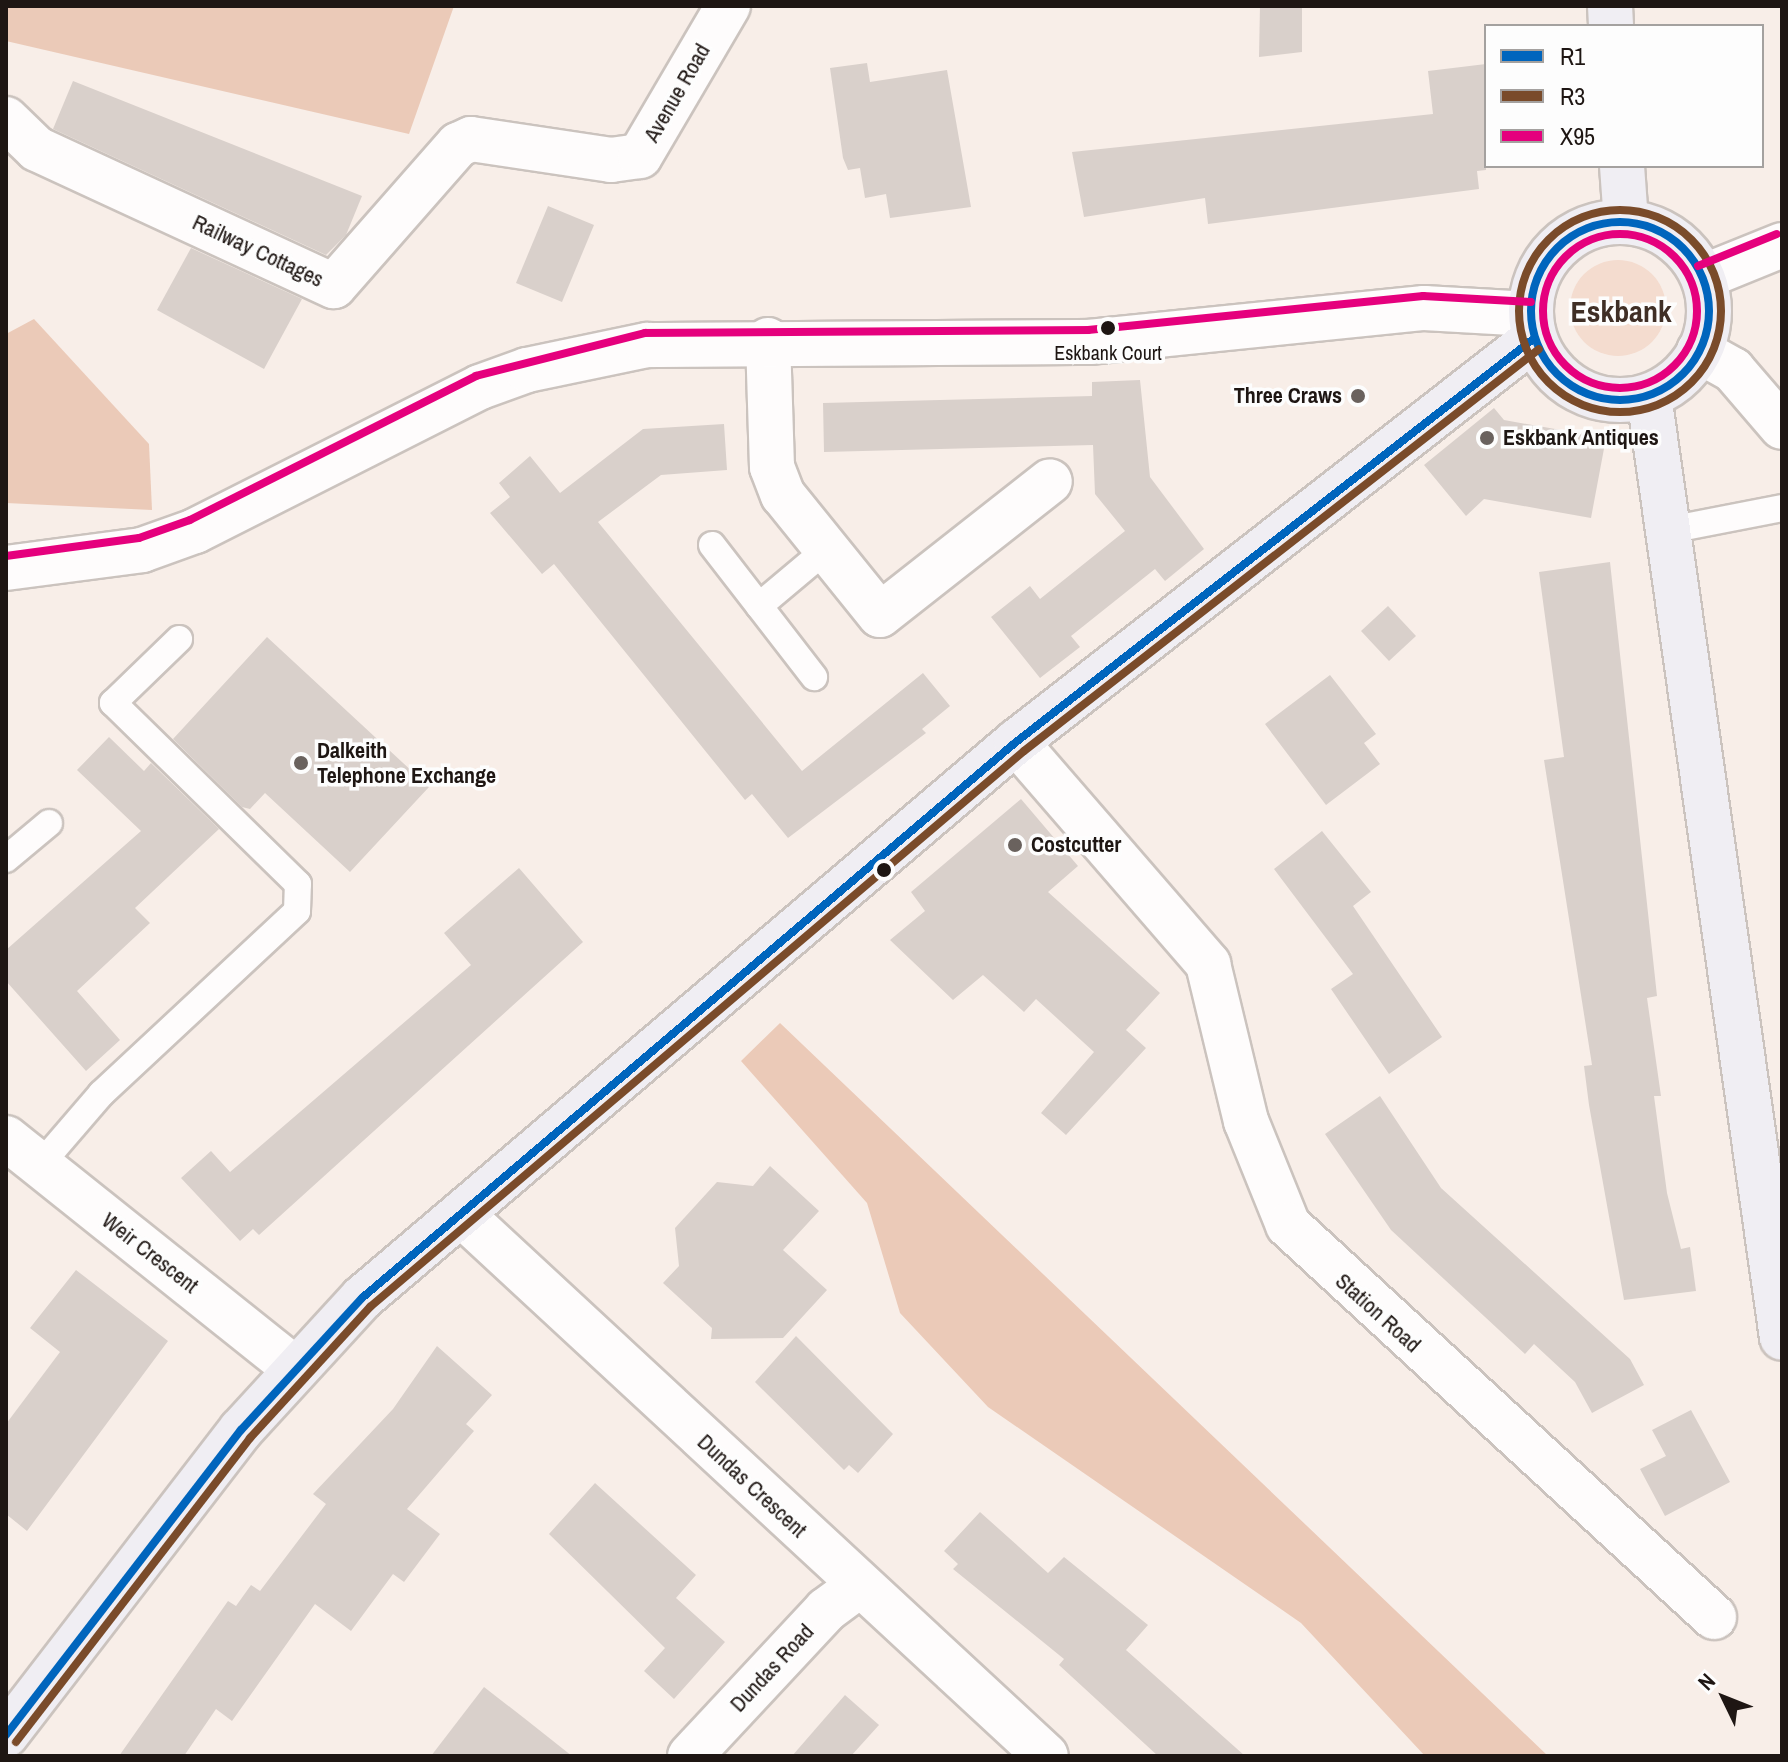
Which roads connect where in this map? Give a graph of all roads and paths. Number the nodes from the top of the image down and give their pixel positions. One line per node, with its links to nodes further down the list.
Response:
1 (728, 6): 3 (street, Avenue Road)
2 (6, 119): 3 (street, Railway Cottages)
3 (471, 139)
4 (1622, 168): 5 (main road)
5 (1626, 222): 7 (main road); 8 (main road)
6 (1782, 245): 7 (street)
7 (1703, 277): 10 (main road)
8 (1531, 327): 9 (street); 11 (main road); 22 (main road)
9 (768, 340): 17 (street); 18 (street)
10 (1699, 351): 11 (main road); 12 (street)
11 (1649, 396): 15 (main road)
12 (1782, 427)
13 (1050, 481): 17 (street)
14 (1782, 508): 15 (lane)
15 (1669, 530): 28 (main road)
16 (712, 545): 19 (lane)
17 (827, 549): 19 (lane)
18 (6, 568)
19 (759, 606): 21 (lane)
20 (179, 639): 26 (lane)
21 (814, 677)
22 (1016, 742): 27 (main road); 31 (street, Station Road)
23 (49, 823): 24 (lane)
24 (6, 859)
25 (6, 1138): 26 (street, Weir Crescent)
26 (40, 1165): 29 (street, Weir Crescent)
27 (461, 1214): 29 (main road); 30 (street, Dundas Crescent)
28 (1782, 1338)
29 (294, 1368): 32 (main road)
30 (860, 1585): 33 (street, Dundas Road); 34 (street, Dundas Crescent)
31 (1714, 1617)
32 (6, 1735)
33 (690, 1756)
34 (1046, 1756)

